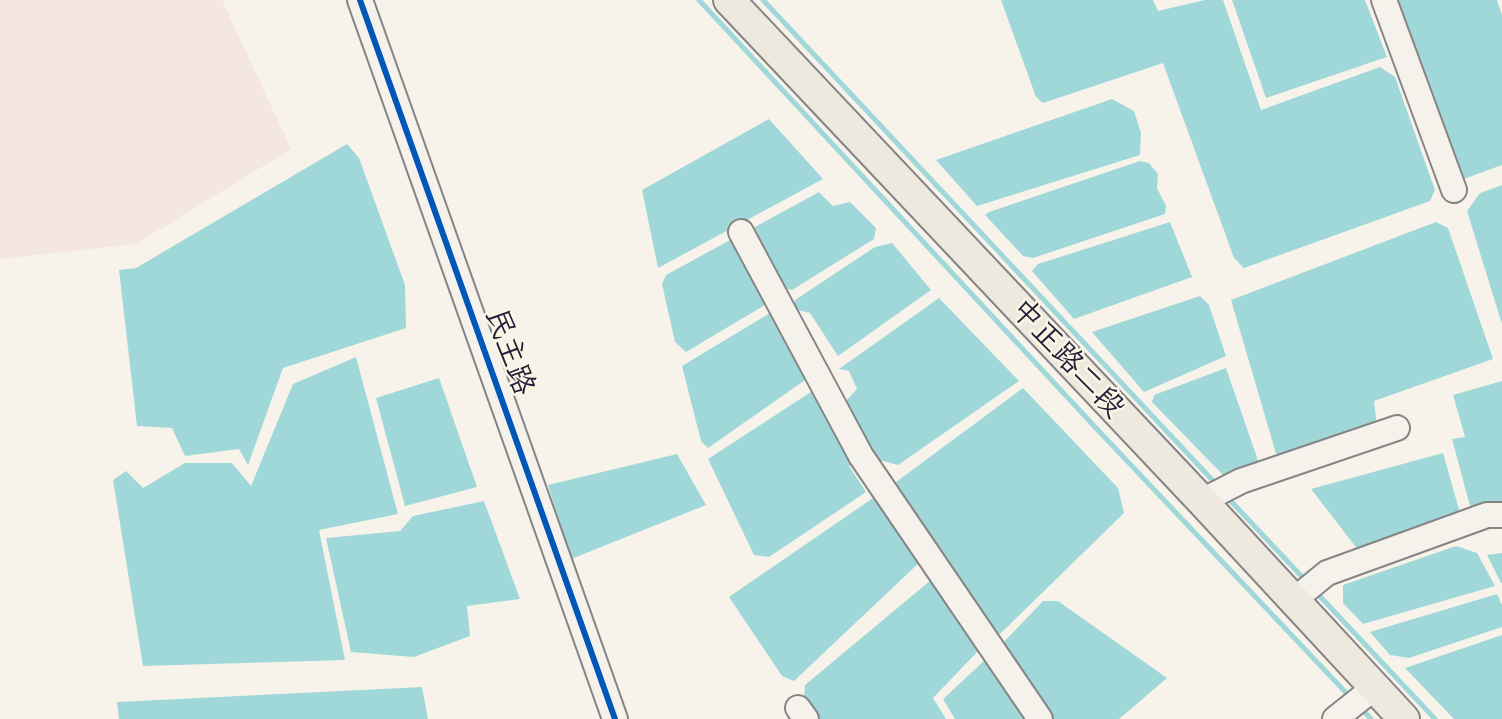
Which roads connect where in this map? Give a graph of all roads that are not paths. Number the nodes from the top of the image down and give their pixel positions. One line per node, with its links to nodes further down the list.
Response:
1 (360, 0): 11 (street, 民主路)
2 (729, 0): 7 (main road, 中正路二段)
3 (1384, 0): 4 (street)
4 (1454, 190)
5 (741, 232): 12 (street)
6 (1397, 428): 7 (street)
7 (1202, 501): 9 (main road, 中正路二段)
8 (1502, 515): 9 (street)
9 (1294, 600): 10 (main road, 中正路二段)
10 (1374, 688): 13 (street); 14 (main road, 中正路二段)
11 (615, 719)
12 (1040, 719)
13 (1335, 719)
14 (1404, 719)

